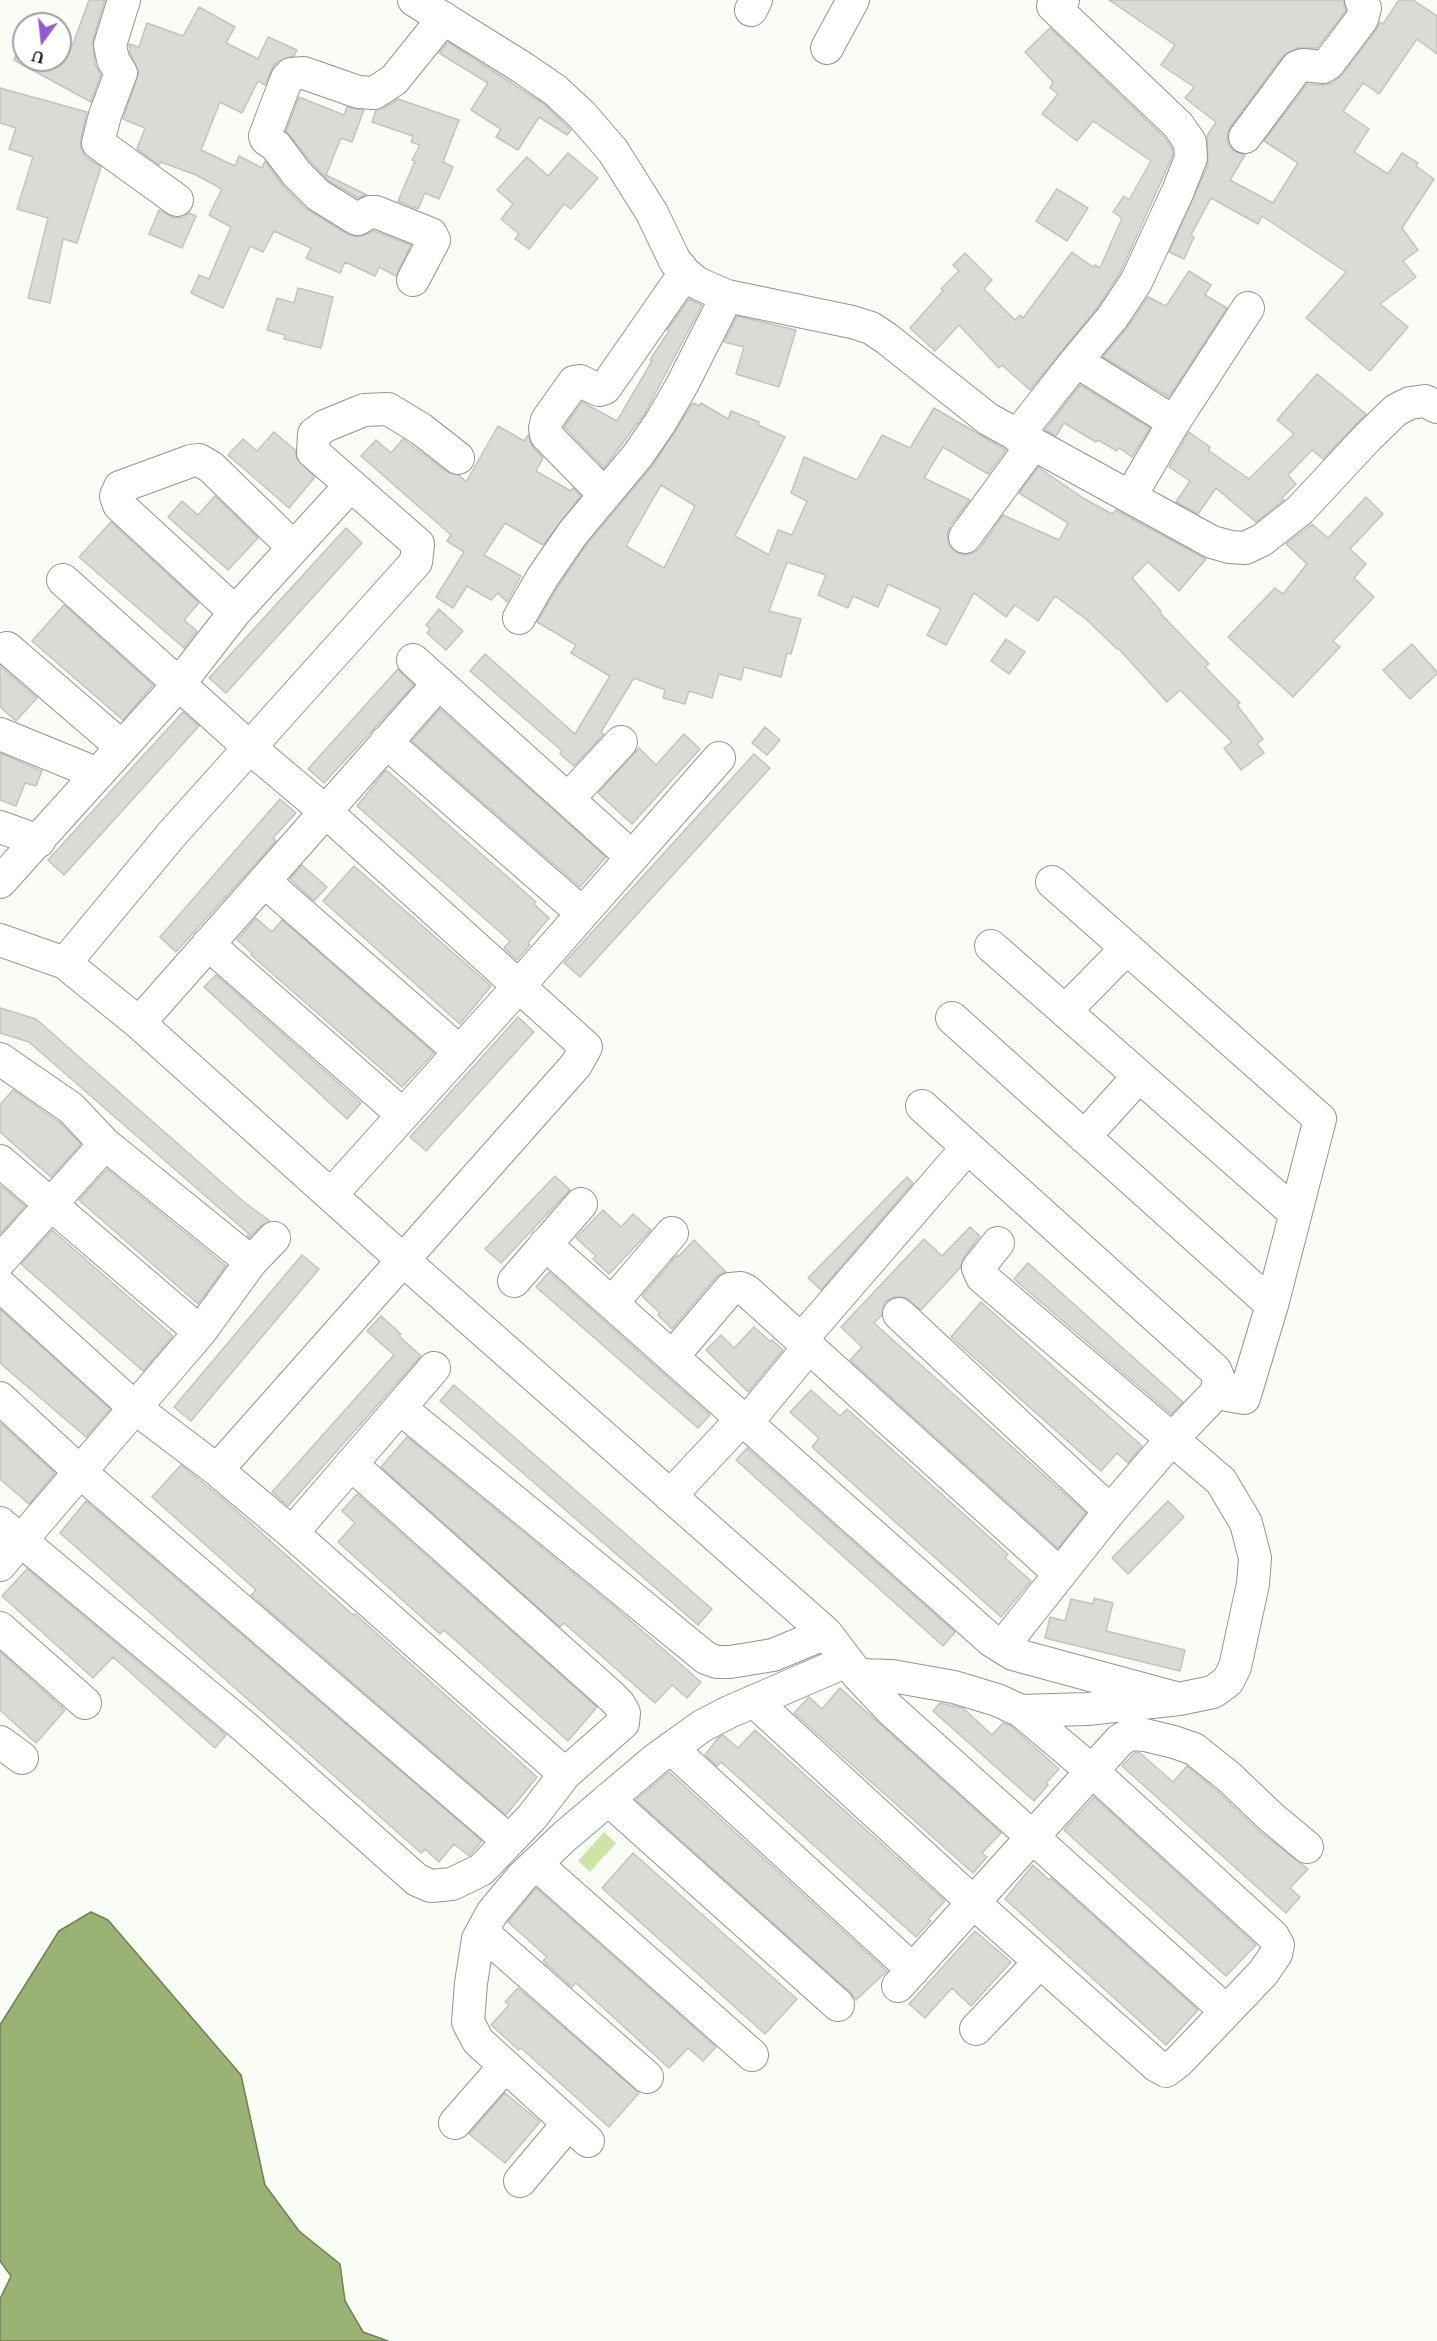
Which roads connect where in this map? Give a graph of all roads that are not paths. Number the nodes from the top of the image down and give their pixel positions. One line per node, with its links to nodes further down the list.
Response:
1 (124, 0): 9 (street)
2 (414, 0): 6 (street)
3 (853, 0): 7 (street)
4 (1063, 0): 14 (street)
5 (1360, 0): 8 (street)
6 (444, 18): 10 (street); 11 (street)
7 (827, 48)
8 (1245, 137)
9 (177, 200)
10 (685, 273): 12 (street); 20 (street)
11 (413, 280)
12 (727, 296): 17 (street); 20 (street)
13 (1248, 308): 16 (street)
14 (1076, 361): 16 (street); 17 (street)
15 (1437, 407): 21 (street)
16 (1174, 422): 21 (street)
17 (1025, 440): 21 (street); 22 (street)
18 (458, 458): 19 (street)
19 (350, 486): 23 (street); 35 (street)
20 (605, 495): 26 (street)
21 (1130, 497)
22 (965, 537)
23 (293, 547): 25 (street); 25 (street)
24 (63, 580): 30 (street)
25 (235, 612): 30 (street)
26 (519, 618)
27 (7, 648): 34 (street)
28 (414, 660): 29 (street)
29 (439, 683): 32 (street); 38 (street)
30 (178, 684): 34 (street); 35 (street)
31 (0, 735): 37 (street)
32 (386, 742): 39 (street); 46 (street)
33 (621, 742): 38 (street)
34 (122, 747): 37 (street)
35 (249, 747): 39 (street); 51 (street)
36 (719, 758): 42 (street)
37 (98, 774): 41 (street)
38 (568, 799): 42 (street)
39 (325, 811): 43 (street); 52 (street)
40 (0, 827): 41 (street)
41 (39, 841): 44 (street)
42 (632, 857): 46 (street)
43 (264, 881): 48 (street); 56 (street)
44 (0, 882)
45 (1052, 882): 50 (street)
46 (582, 913): 52 (street)
47 (0, 940): 51 (street)
48 (208, 944): 55 (street); 60 (street)
49 (991, 946): 53 (street)
50 (1127, 948): 53 (street); 68 (street)
51 (65, 963): 55 (street)
52 (519, 986): 56 (street); 73 (street)
53 (1065, 1011): 58 (street)
54 (952, 1018): 61 (street)
55 (139, 1023): 65 (street)
56 (460, 1052): 60 (street)
57 (0, 1059): 62 (street)
58 (1139, 1076): 61 (street); 68 (street)
59 (922, 1106): 63 (street)
60 (404, 1115): 65 (street)
61 (1084, 1137): 79 (street)
62 (105, 1144): 67 (street); 75 (street)
63 (967, 1148): 82 (street); 85 (street)
64 (0, 1161): 67 (street)
65 (331, 1195): 73 (street)
66 (581, 1204): 72 (street)
67 (50, 1205): 74 (street); 81 (street)
68 (1295, 1213): 79 (street)
69 (672, 1233): 78 (street)
70 (274, 1238): 75 (street)
71 (998, 1243): 90 (street)
72 (545, 1244): 76 (street); 78 (street)
73 (404, 1260): 92 (street); 94 (street)
74 (0, 1261)
75 (251, 1262): 81 (street)
76 (514, 1281)
77 (0, 1285): 87 (street)
78 (612, 1303): 83 (street)
79 (1272, 1305): 85 (street)
80 (899, 1314): 95 (street)
81 (200, 1332): 87 (street)
82 (805, 1343): 83 (street); 89 (street); 99 (street)
83 (673, 1356): 89 (street)
84 (434, 1368): 88 (street)
85 (1216, 1393): 90 (street)
86 (0, 1398): 93 (street)
87 (135, 1408): 92 (street); 93 (street)
88 (400, 1408): 91 (street); 101 (street)
89 (745, 1420): 94 (street); 102 (street)
90 (1172, 1439): 95 (street); 104 (street)
91 (351, 1464): 97 (street); 110 (street)
92 (217, 1470): 97 (street)
93 (79, 1471): 96 (street); 113 (street)
94 (670, 1496): 101 (street)
95 (1110, 1511): 99 (street)
96 (10, 1531): 98 (street); 113 (street)
97 (292, 1533): 110 (street)
98 (0, 1565)
99 (1060, 1574): 102 (street)
100 (0, 1628): 106 (street)
101 (826, 1633): 103 (street)
102 (1002, 1647): 104 (street)
103 (852, 1668): 105 (street); 107 (street); 112 (street)
104 (1179, 1699): 107 (street)
105 (754, 1701): 108 (street); 116 (street)
106 (85, 1703)
107 (1021, 1711): 109 (street)
108 (671, 1748): 111 (street); 116 (street)
109 (1092, 1772): 112 (street); 114 (street); 120 (street)
110 (565, 1774): 113 (street)
111 (608, 1799): 115 (street); 119 (street)
112 (1032, 1838): 116 (street); 120 (street)
113 (509, 1841)
114 (1307, 1847)
115 (536, 1864): 117 (street); 122 (street)
116 (974, 1904): 118 (street)
117 (482, 1932): 123 (street); 124 (street)
118 (1039, 1963): 120 (street); 121 (street)
119 (838, 2005)
120 (1226, 2012)
121 (976, 2029)
122 (752, 2055)
123 (505, 2066): 125 (street); 126 (street)
124 (647, 2077)
125 (455, 2123)
126 (520, 2181)

